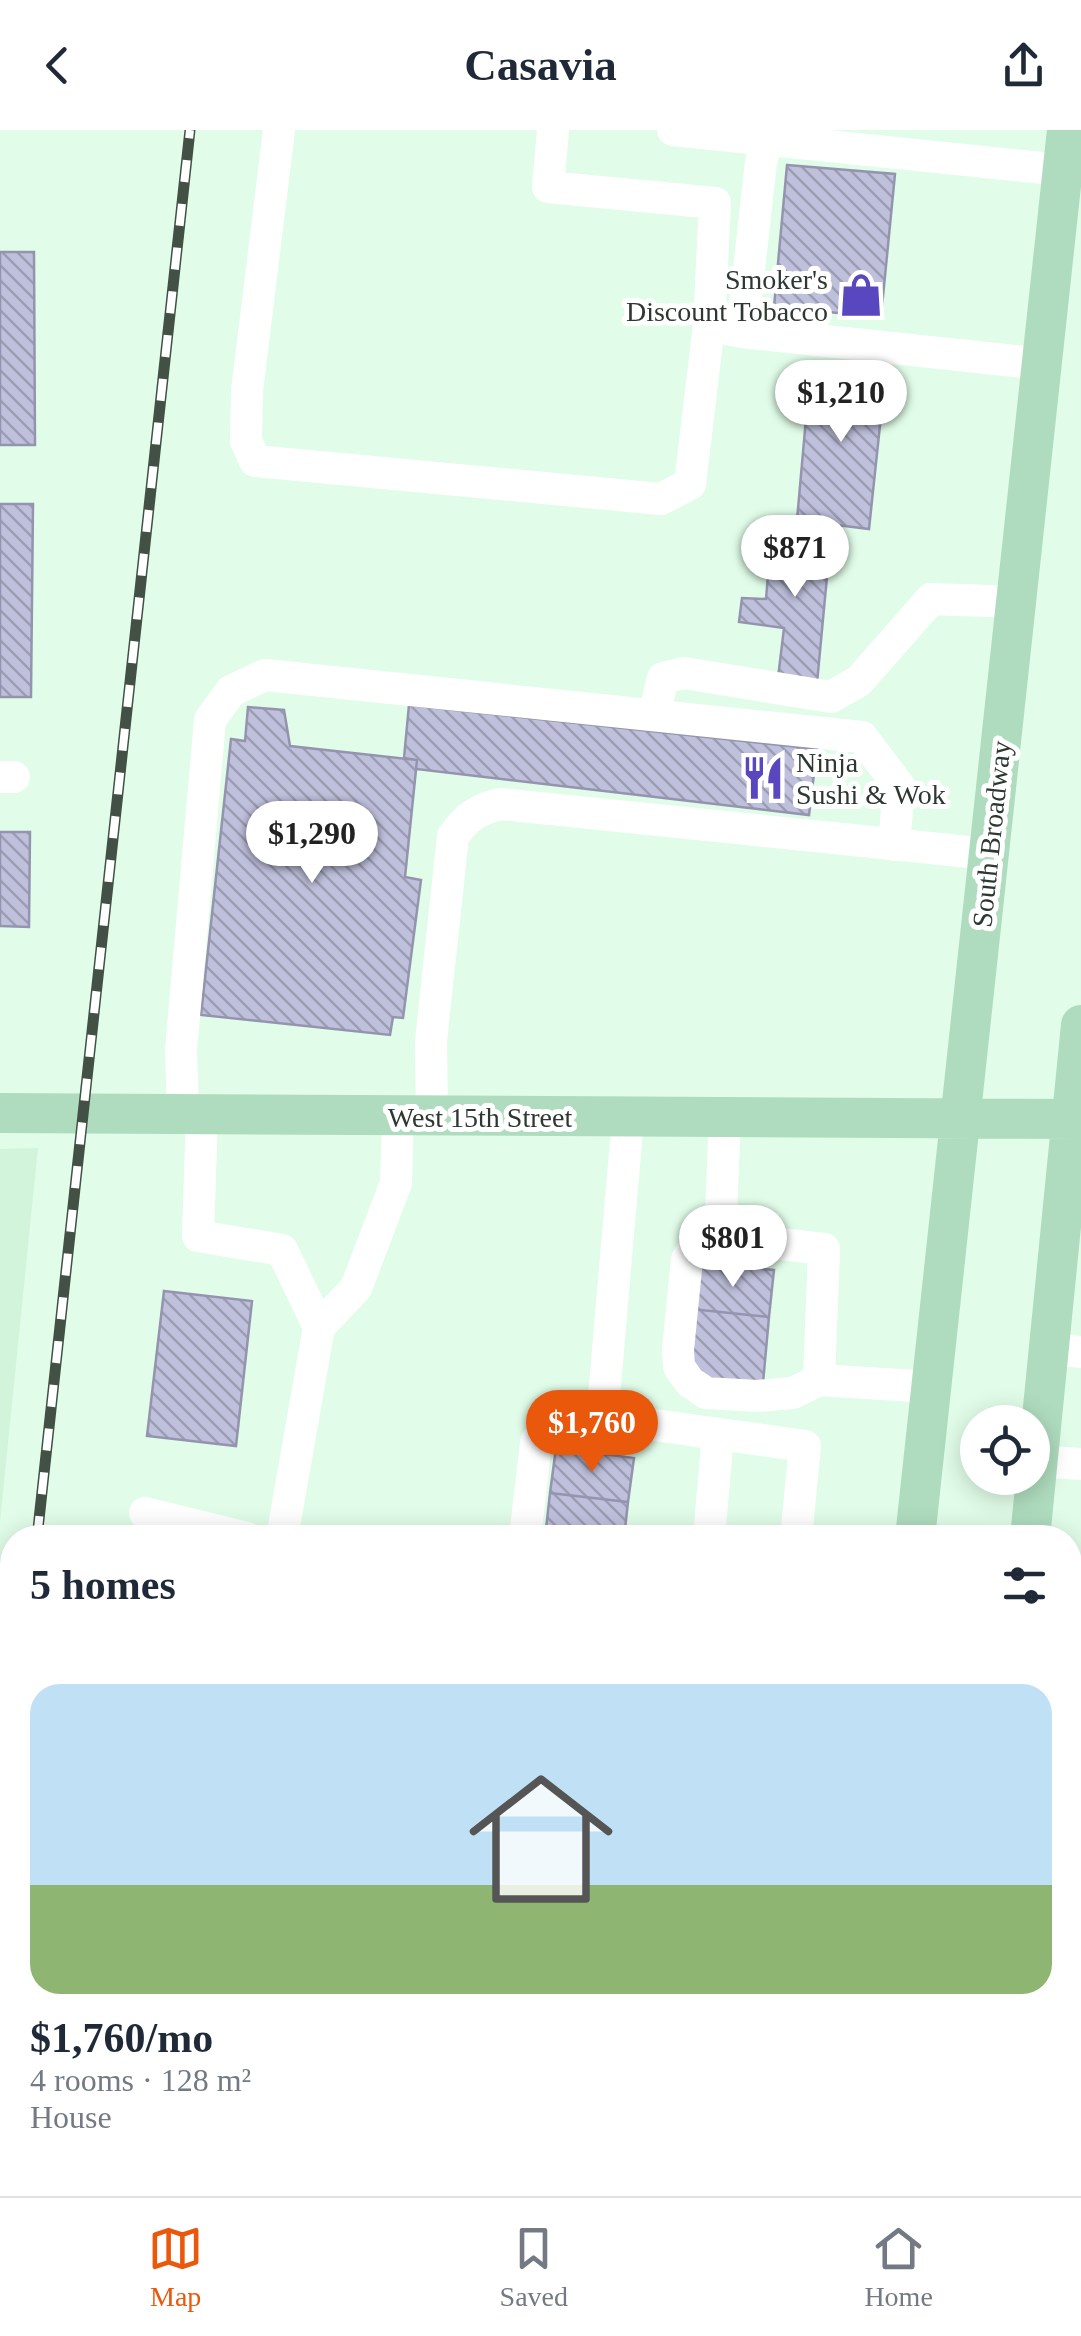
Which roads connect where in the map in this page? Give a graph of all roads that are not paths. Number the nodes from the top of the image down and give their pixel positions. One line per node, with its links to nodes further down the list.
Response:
1 (279, 130): 7 (lane)
2 (553, 130): 7 (lane)
3 (673, 130): 5 (lane)
4 (1068, 130): 6 (main road, South Broadway)
5 (769, 135): 6 (lane); 7 (lane)
6 (1062, 170): 8 (main road, South Broadway)
7 (726, 329): 8 (lane)
8 (1044, 364): 9 (main road, South Broadway)
9 (1017, 602): 10 (lane); 12 (main road, South Broadway)
10 (654, 715): 11 (lane); 15 (lane)
11 (894, 845): 12 (lane); 16 (lane)
12 (989, 854): 19 (main road, South Broadway)
13 (1081, 1025): 20 (main road)
14 (0, 1113): 15 (main road, West 15th Street)
15 (192, 1115): 16 (main road, West 15th Street); 22 (lane)
16 (415, 1116): 17 (main road, West 15th Street); 22 (lane)
17 (628, 1118): 18 (main road, West 15th Street); 26 (lane)
18 (725, 1118): 19 (main road, West 15th Street); 21 (lane)
19 (960, 1118): 20 (main road, West 15th Street); 25 (main road, South Broadway)
20 (1076, 1119): 23 (main road)
21 (720, 1237): 24 (lane); 24 (lane)
22 (319, 1327): 34 (lane)
23 (1065, 1350): 27 (main road)
24 (819, 1380): 25 (lane)
25 (931, 1387): 38 (main road, South Broadway)
26 (603, 1408): 28 (lane); 35 (lane)
27 (1050, 1412)
28 (718, 1434): 36 (lane); 37 (lane)
29 (1050, 1462): 30 (lane)
30 (1081, 1464)
31 (1034, 1495): 39 (main road)
32 (145, 1512): 33 (lane)
33 (196, 1525)
34 (284, 1525)
35 (526, 1525)
36 (710, 1525)
37 (797, 1525)
38 (916, 1525)
39 (1031, 1525)

